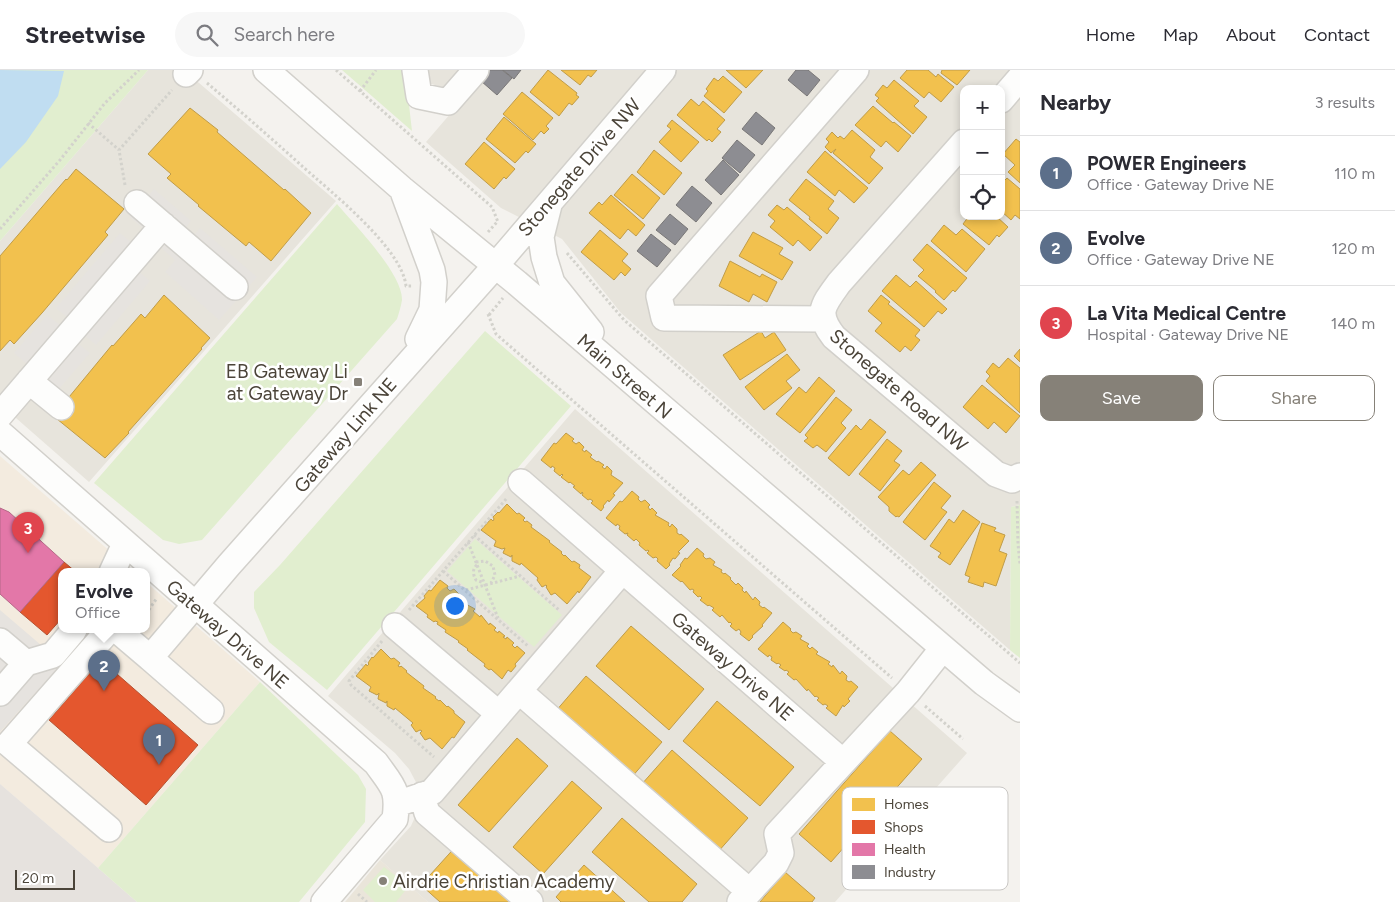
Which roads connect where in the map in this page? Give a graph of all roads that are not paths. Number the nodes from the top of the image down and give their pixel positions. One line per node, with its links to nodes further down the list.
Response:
1 (266, 70): 9 (street, Main Street N)
2 (415, 70): 3 (street)
3 (476, 70)
4 (663, 70): 10 (street, Stonegate Drive NW)
5 (856, 70): 15 (street)
6 (1020, 78): 7 (street)
7 (1005, 95)
8 (960, 147): 15 (street, Stonegate Road NW)
9 (402, 188): 13 (street, Main Street N); 16 (street)
10 (550, 201): 13 (street, Stonegate Drive NW); 17 (street)
11 (137, 203): 12 (street)
12 (163, 226): 14 (street); 18 (street)
13 (496, 265): 16 (street, Gateway Link NE); 17 (street, Main Street N)
14 (235, 287)
15 (824, 319): 22 (street, Stonegate Road NW)
16 (405, 366): 27 (street, Gateway Link NE)
17 (624, 375): 33 (street, Main Street N)
18 (29, 381): 19 (street); 20 (street)
19 (61, 407)
20 (0, 415)
21 (0, 434): 24 (street, Gateway Drive NE)
22 (1018, 477)
23 (520, 482): 26 (street, Gateway Drive NE)
24 (125, 544): 25 (street); 27 (street, Gateway Drive NE)
25 (114, 568)
26 (622, 571): 36 (street); 41 (street, Gateway Drive NE)
27 (195, 605): 34 (street, Gateway Link NE); 43 (street, Gateway Drive NE)
28 (395, 626): 40 (street)
29 (71, 633): 35 (street)
30 (107, 633): 44 (street)
31 (121, 633): 34 (street)
32 (0, 641): 35 (street)
33 (943, 648): 38 (street, Main Street N); 41 (street)
34 (150, 658): 39 (street)
35 (26, 663): 37 (street)
36 (518, 691): 40 (street); 45 (street)
37 (0, 693)
38 (1020, 709)
39 (211, 711)
40 (499, 714): 42 (street)
41 (843, 762): 45 (street)
42 (422, 795): 43 (street); 47 (street)
43 (397, 804): 46 (street)
44 (109, 829)
45 (744, 897)
46 (328, 900)
47 (530, 902)

